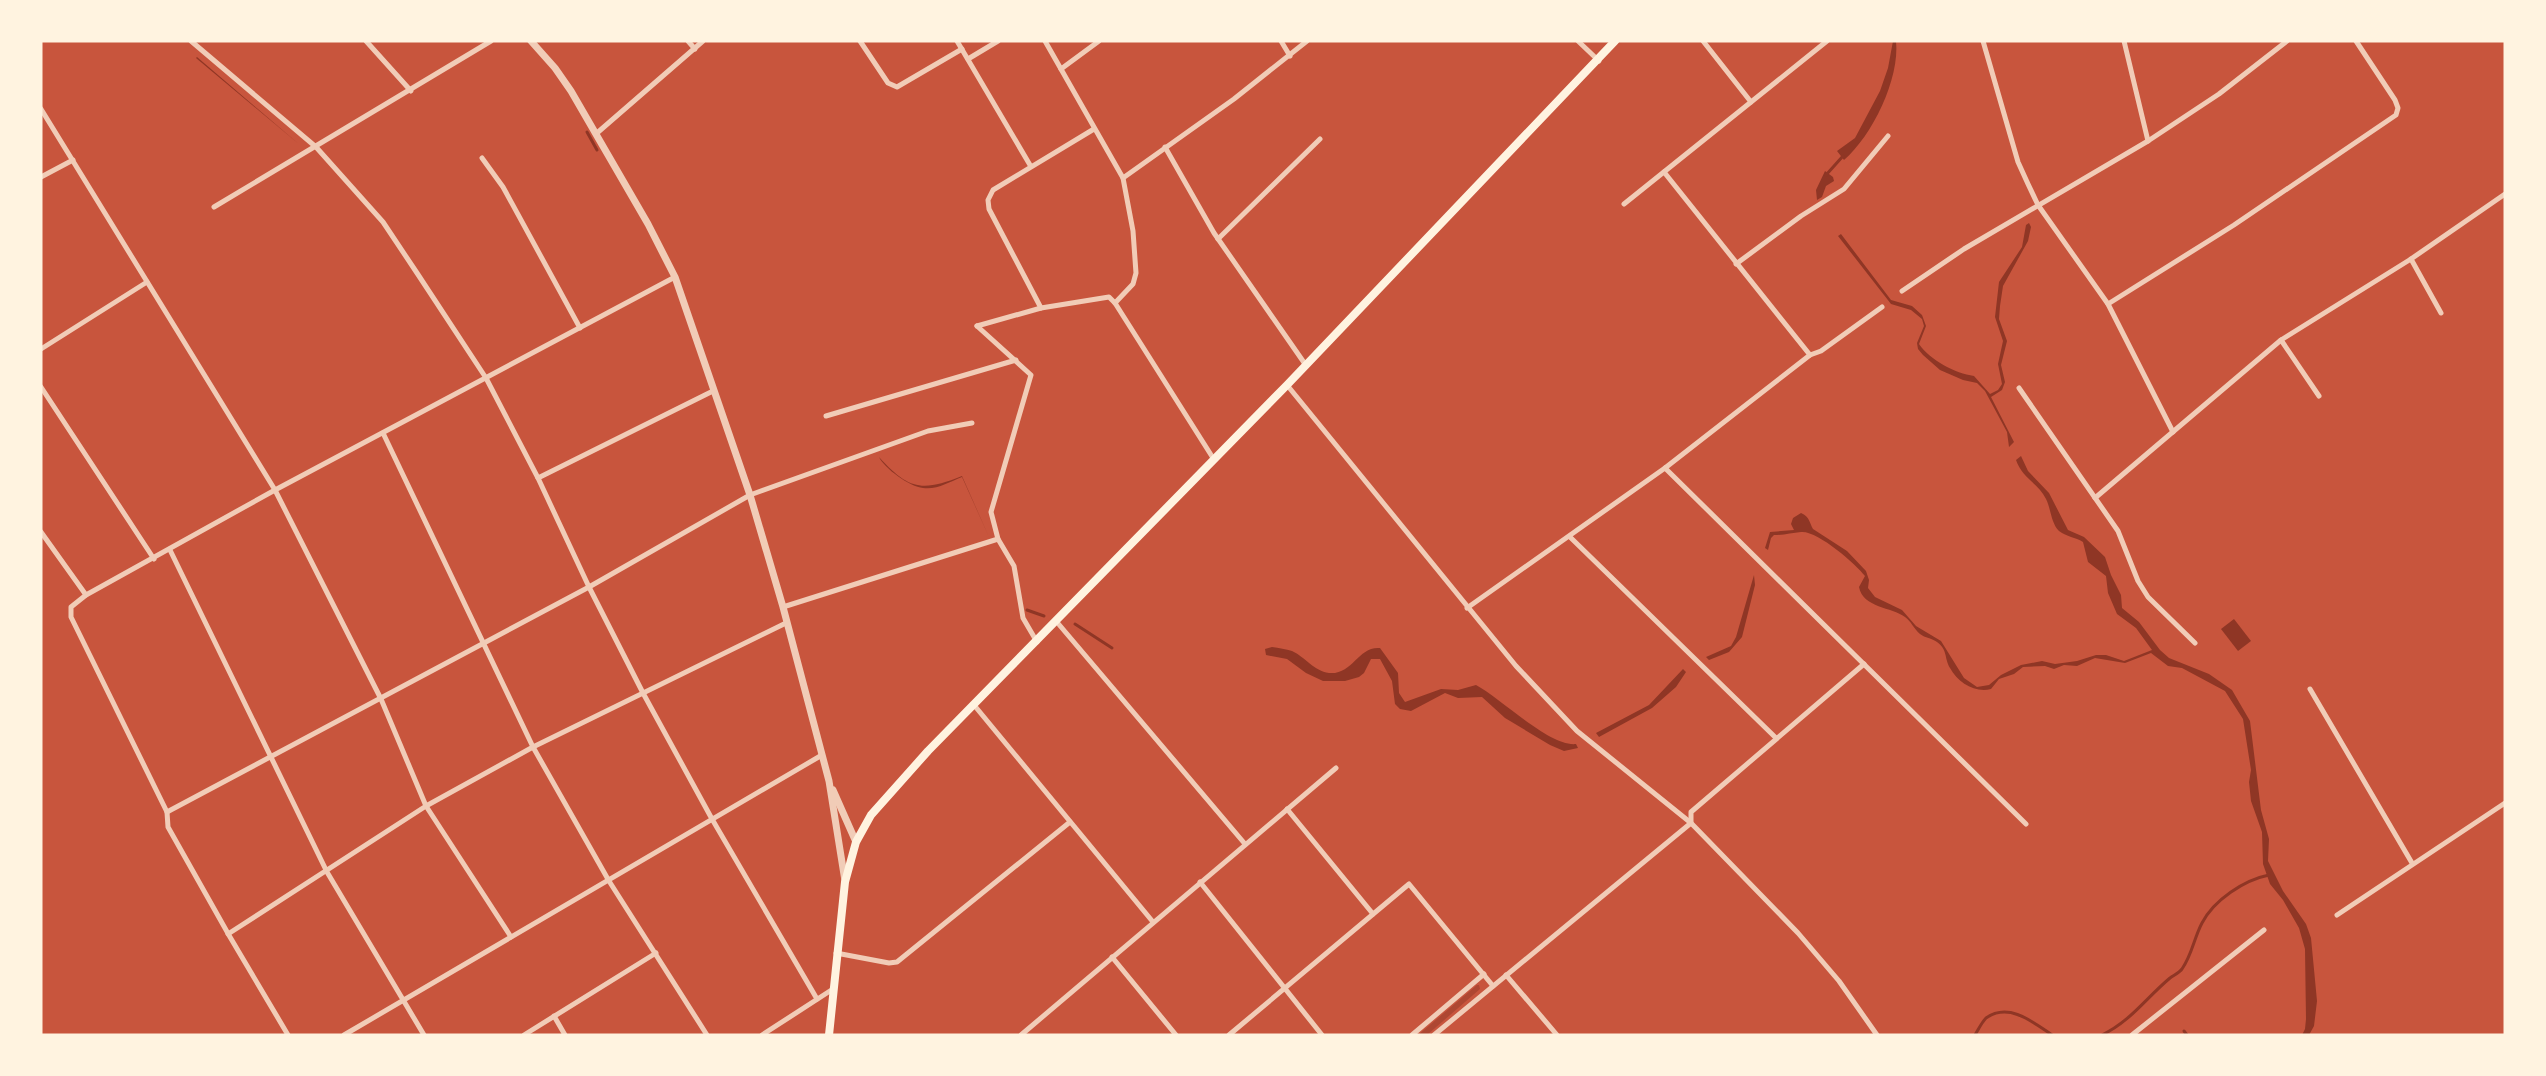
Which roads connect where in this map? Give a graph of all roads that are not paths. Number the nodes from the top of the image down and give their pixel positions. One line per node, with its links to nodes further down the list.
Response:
1 (190, 41): 36 (street)
2 (366, 41): 28 (street)
3 (491, 41): 28 (street)
4 (531, 41): 32 (street)
5 (688, 41): 22 (street)
6 (703, 41): 22 (street)
7 (860, 41): 23 (street)
8 (957, 41): 23 (street)
9 (998, 41): 25 (street)
10 (1045, 41): 27 (street)
11 (1099, 41): 27 (street)
12 (1281, 41): 24 (street)
13 (1307, 41): 24 (street)
14 (1578, 41): 26 (street)
15 (1615, 41): 26 (main road)
16 (1703, 41): 29 (street)
17 (1827, 41): 29 (street)
18 (1983, 41): 46 (street)
19 (2124, 41): 35 (street)
20 (2287, 41): 35 (street)
21 (2356, 41): 55 (street)
22 (695, 49): 32 (street)
23 (962, 49): 25 (street)
24 (1290, 56): 37 (street)
25 (968, 59): 40 (street)
26 (1599, 61): 64 (main road)
27 (1060, 69): 31 (street)
28 (411, 90): 36 (street)
29 (1751, 102): 41 (street)
30 (41, 108): 39 (street)
31 (1094, 129): 40 (street); 43 (street)
32 (597, 133): 51 (street)
33 (1888, 136): 50 (street)
34 (1320, 139): 48 (street)
35 (2148, 141): 46 (street)
36 (316, 147): 47 (street); 65 (street)
37 (1165, 147): 43 (street); 48 (street)
38 (482, 158): 59 (street)
39 (73, 160): 42 (street); 52 (street)
40 (1030, 165): 57 (street)
41 (1664, 172): 45 (street); 50 (street)
42 (41, 177)
43 (1123, 178): 54 (street)
44 (2505, 194): 49 (street)
45 (1624, 204)
46 (2038, 205): 53 (street); 55 (street)
47 (214, 207)
48 (1218, 239): 64 (street)
49 (2411, 259): 58 (street); 60 (street)
50 (1736, 264): 62 (street)
51 (675, 277): 59 (street); 69 (street)
52 (147, 282): 61 (street); 78 (street)
53 (1902, 291)
54 (1115, 303): 57 (street); 75 (street)
55 (2108, 304): 73 (street)
56 (1882, 307): 62 (street)
57 (1041, 308): 63 (street)
58 (2441, 312)
59 (580, 328): 65 (street)
60 (2281, 340): 70 (street); 73 (street)
61 (41, 349)
62 (1810, 355): 76 (street)
63 (1016, 360): 71 (street); 83 (street)
64 (1305, 364): 66 (main road)
65 (486, 378): 74 (street); 77 (street)
66 (1287, 385): 75 (main road); 89 (street)
67 (41, 387): 85 (street)
68 (2019, 388): 80 (street)
69 (714, 391): 77 (street); 79 (street)
70 (2319, 396)
71 (826, 416)
72 (972, 423): 79 (street)
73 (2173, 432): 80 (street)
74 (383, 433): 78 (street); 93 (street)
75 (1213, 458): 90 (main road)
76 (1665, 468): 82 (street); 95 (street)
77 (538, 478): 86 (street)
78 (275, 490): 84 (street); 98 (street)
79 (750, 496): 86 (street); 88 (street)
80 (2094, 498): 94 (street)
81 (41, 532): 87 (street)
82 (1570, 537): 89 (street); 100 (street)
83 (998, 539): 88 (street); 92 (street)
84 (170, 550): 85 (street); 103 (street)
85 (154, 559): 87 (street)
86 (588, 587): 93 (street); 97 (street)
87 (86, 596): 109 (street)
88 (783, 608): 91 (street)
89 (1467, 608): 112 (street)
90 (1056, 621): 92 (main road); 115 (street)
91 (786, 623): 97 (street); 102 (street)
92 (1037, 642): 99 (main road)
93 (485, 643): 98 (street); 101 (street)
94 (2195, 643)
95 (1864, 664): 100 (street); 113 (street)
96 (2310, 689): 116 (street)
97 (643, 693): 101 (street); 110 (street)
98 (381, 698): 103 (street); 107 (street)
99 (974, 705): 111 (street); 114 (main road)
100 (1776, 738): 112 (street)
101 (533, 747): 107 (street); 118 (street)
102 (822, 755): 105 (street); 110 (street)
103 (271, 758): 109 (street); 117 (street)
104 (1336, 768): 108 (street)
105 (829, 781): 114 (street); 119 (street)
106 (2505, 803): 116 (street)
107 (426, 806): 117 (street); 126 (street)
108 (1287, 809): 115 (street); 121 (street)
109 (167, 812): 125 (street)
110 (712, 819): 118 (street); 135 (street)
111 (1070, 822): 123 (street); 128 (street)
112 (1691, 823): 131 (street); 155 (street)
113 (2026, 824)
114 (856, 842): 119 (main road)
115 (1245, 844): 120 (street)
116 (2412, 863): 122 (street)
117 (327, 872): 125 (street); 136 (street)
118 (609, 881): 126 (street); 127 (street)
119 (845, 882): 128 (main road)
120 (1200, 882): 123 (street); 133 (street)
121 (1373, 914): 130 (street); 133 (street)
122 (2337, 915)
123 (1153, 922): 129 (street)
124 (2264, 930): 156 (street)
125 (228, 934): 139 (street)
126 (511, 937): 136 (street)
127 (656, 952): 137 (street); 144 (street)
128 (836, 953): 134 (main road)
129 (1112, 957): 138 (street); 149 (street)
130 (1484, 974): 132 (street); 152 (street)
131 (1506, 975): 132 (street); 154 (street)
132 (1493, 986): 153 (street)
133 (1285, 988): 150 (street); 151 (street)
134 (833, 989): 135 (street); 146 (main road)
135 (817, 999): 145 (street)
136 (403, 1000): 140 (street); 141 (street)
137 (554, 1016): 142 (street); 143 (street)
138 (1027, 1030): 147 (street); 148 (street)
139 (288, 1035)
140 (344, 1035)
141 (424, 1035)
142 (524, 1035)
143 (565, 1035)
144 (707, 1035)
145 (762, 1035)
146 (829, 1035)
147 (1021, 1035)
148 (1031, 1035)
149 (1176, 1035)
150 (1229, 1035)
151 (1322, 1035)
152 (1412, 1035)
153 (1434, 1035)
154 (1557, 1035)
155 (1877, 1035)
156 (2132, 1035)

